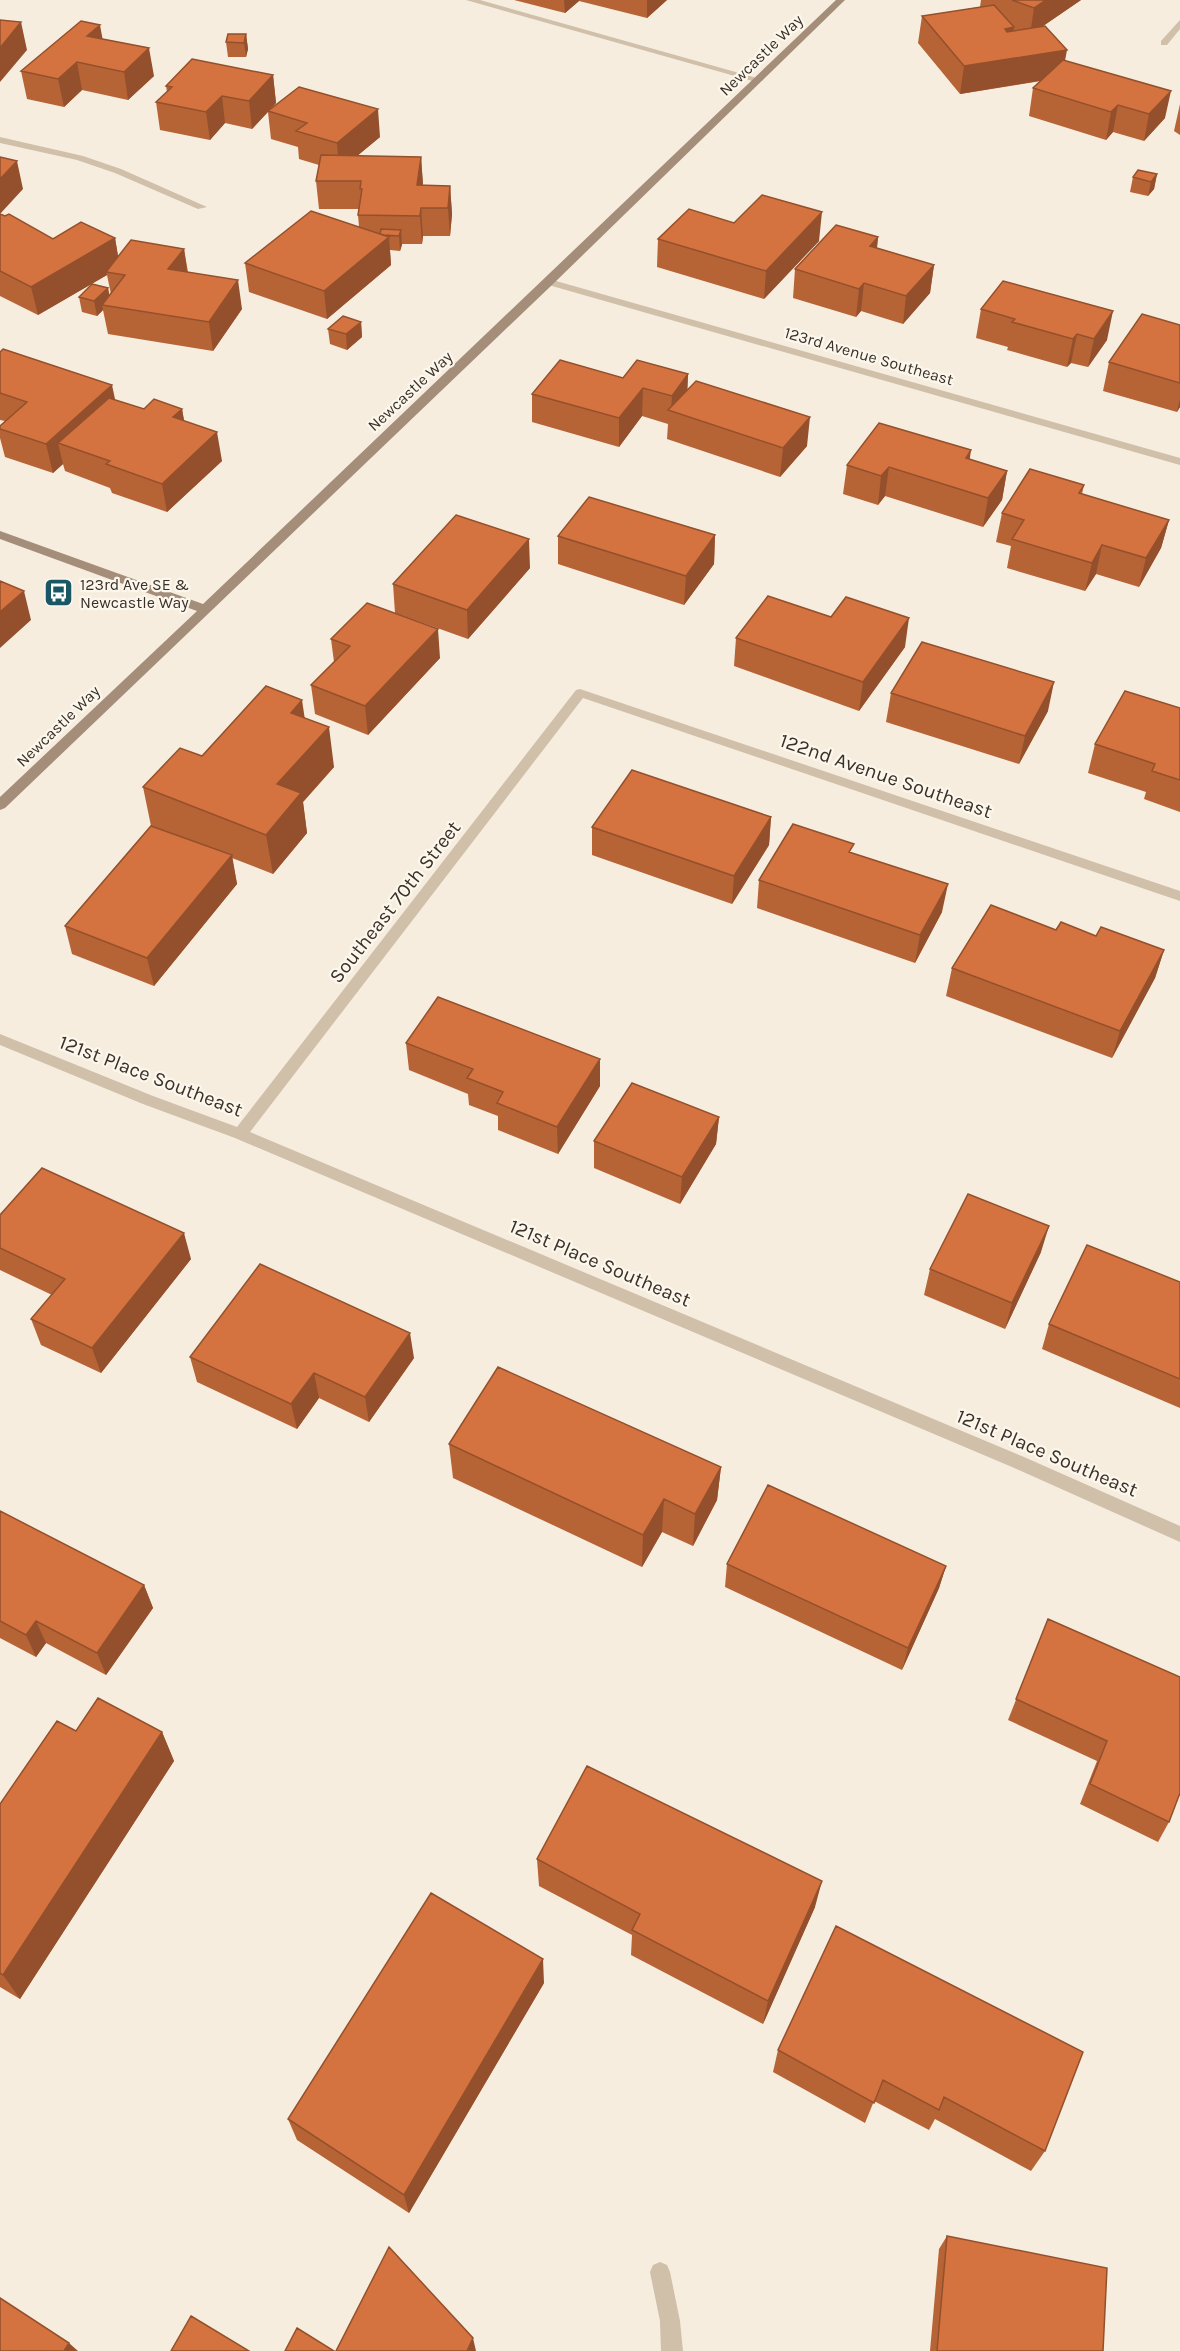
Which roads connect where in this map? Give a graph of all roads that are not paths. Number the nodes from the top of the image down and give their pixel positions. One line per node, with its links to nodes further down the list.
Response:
1 (470, 0): 5 (street)
2 (841, 0): 5 (main road, Newcastle Way)
3 (1180, 23): 4 (street)
4 (1164, 43)
5 (759, 80): 8 (main road, Newcastle Way)
6 (0, 140): 7 (street)
7 (202, 207)
8 (549, 282): 9 (street, 123rd Avenue Southeast); 11 (main road, Newcastle Way)
9 (1180, 462)
10 (0, 535): 11 (main road)
11 (204, 609): 13 (main road, Newcastle Way)
12 (580, 693): 14 (street, 122nd Avenue Southeast); 16 (street, Southeast 70th Street)
13 (0, 805)
14 (1180, 896)
15 (0, 1039): 16 (street, 121st Place Southeast)
16 (240, 1134): 17 (street, 121st Place Southeast)
17 (1180, 1534)
18 (660, 2272): 19 (street)
19 (672, 2351)

